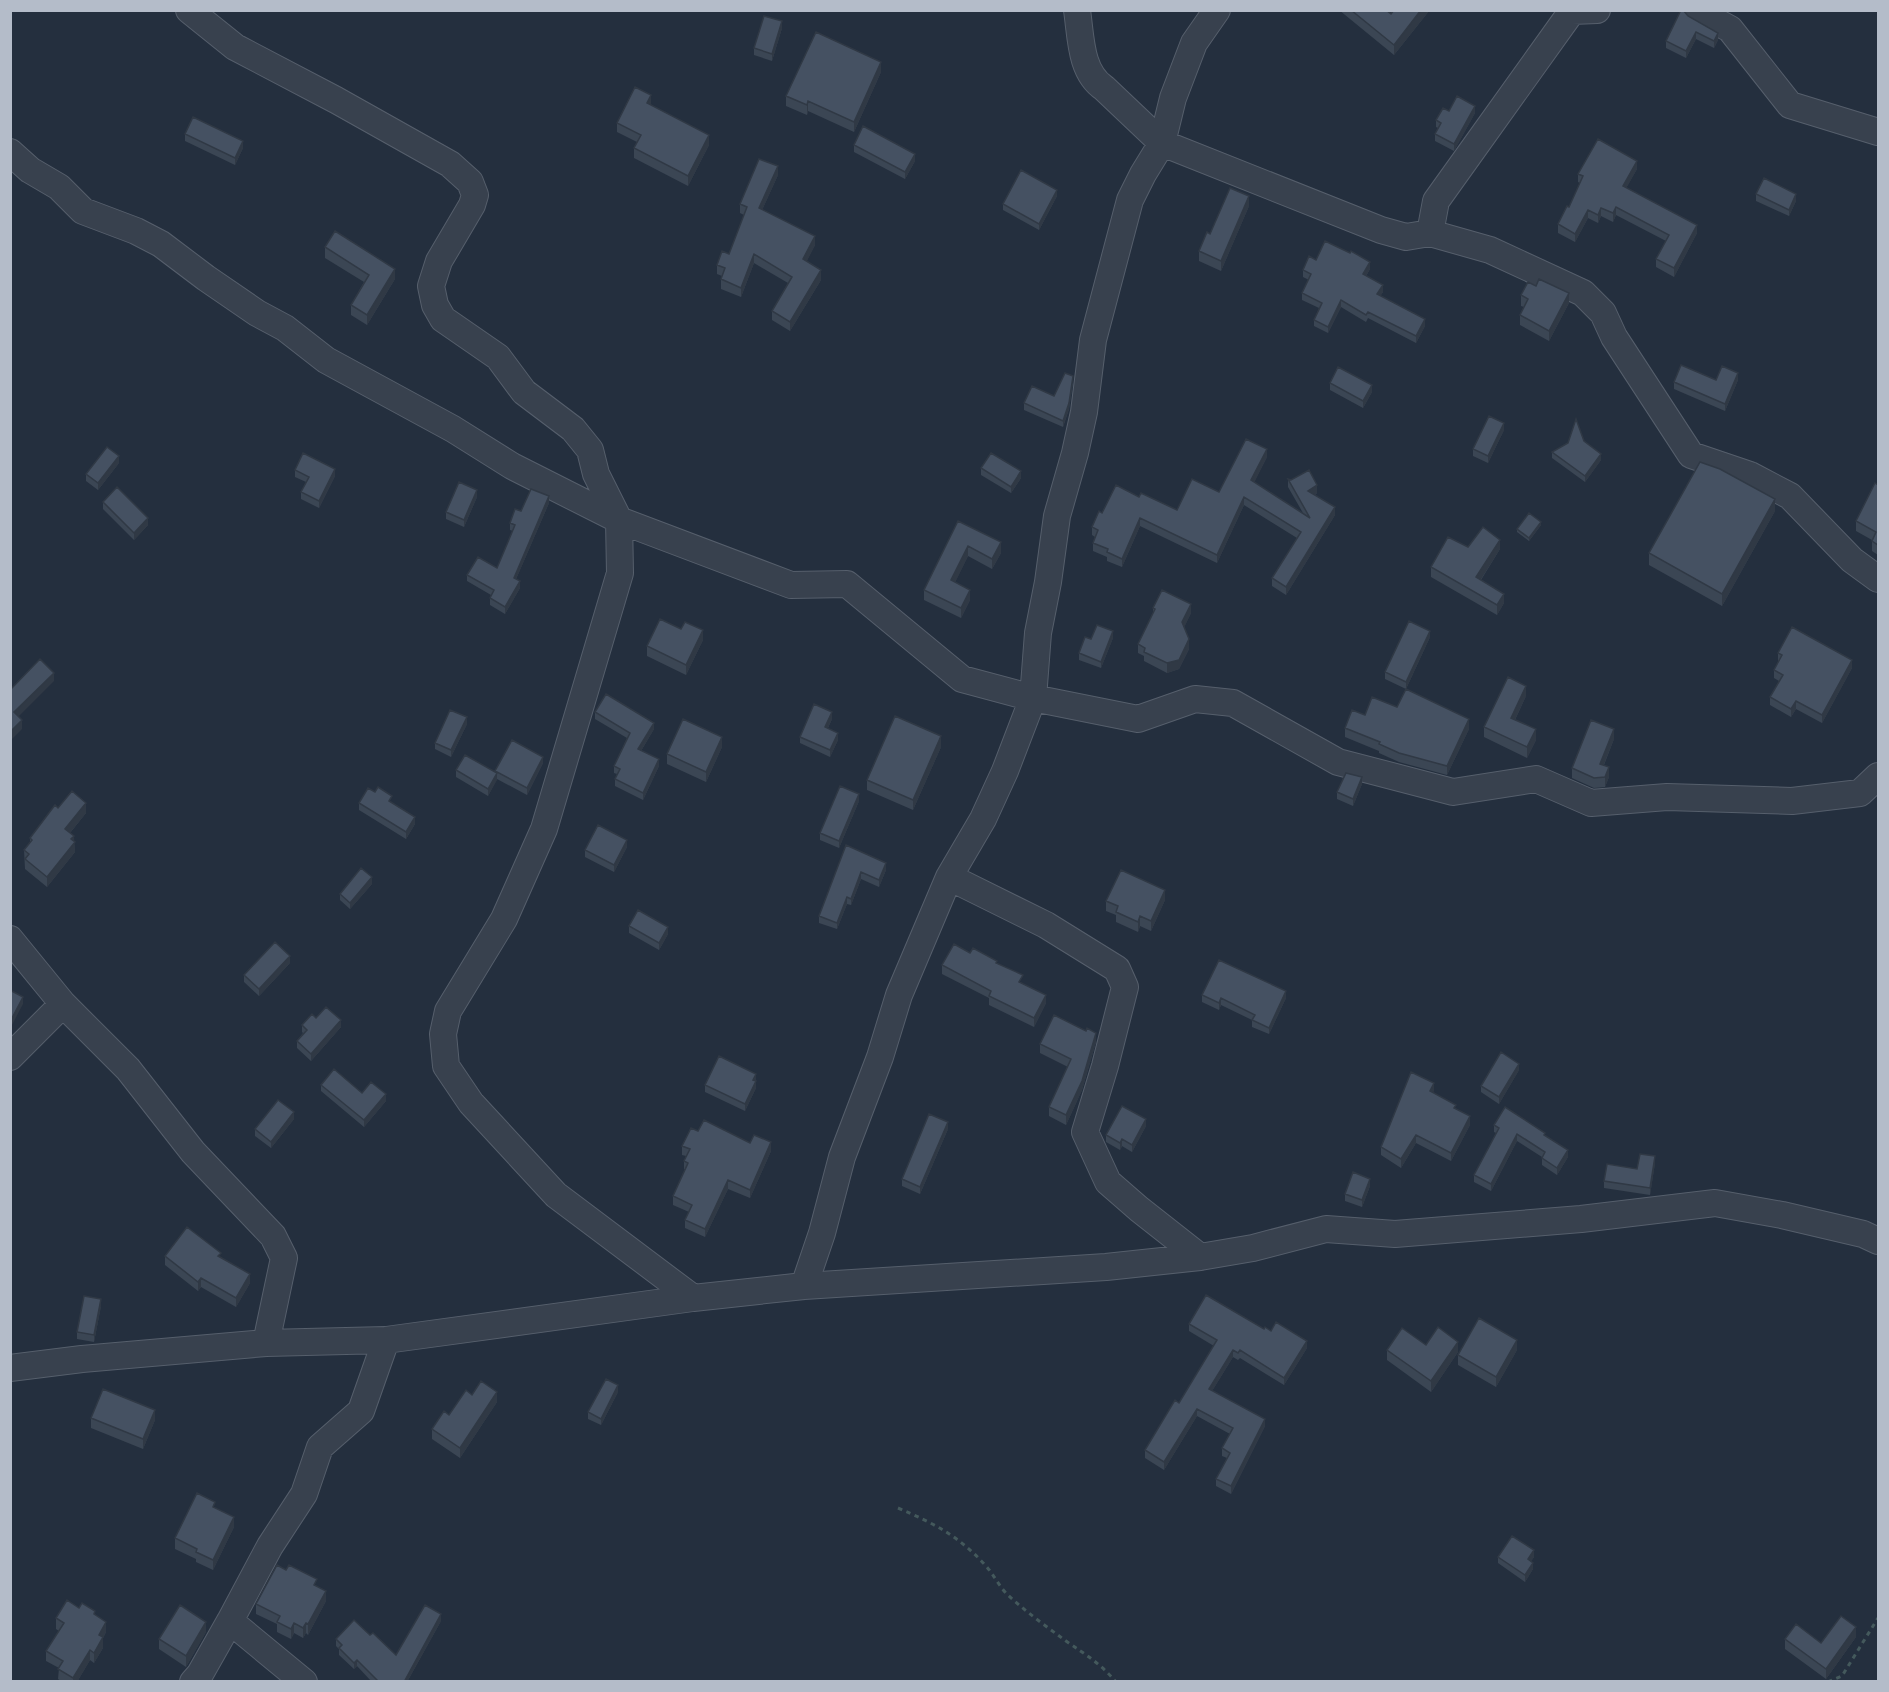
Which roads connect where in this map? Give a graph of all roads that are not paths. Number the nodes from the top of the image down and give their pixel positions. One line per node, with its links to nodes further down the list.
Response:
1 (189, 10): 11 (street)
2 (1077, 10): 8 (street)
3 (1217, 10): 8 (street)
4 (1597, 10): 6 (street)
5 (1695, 10): 7 (street)
6 (1573, 11): 10 (street)
7 (1878, 132)
8 (1162, 143): 10 (street); 13 (street)
9 (10, 152): 11 (street)
10 (1430, 233): 12 (street)
11 (619, 520): 13 (street); 22 (street)
12 (1878, 579)
13 (1033, 698): 14 (street); 15 (street)
14 (1878, 776)
15 (950, 877): 20 (street); 21 (street)
16 (10, 939): 17 (street)
17 (63, 1004): 18 (street); 24 (street)
18 (10, 1057)
19 (1878, 1241): 20 (street)
20 (1200, 1257): 21 (street)
21 (804, 1286): 22 (street)
22 (693, 1298): 23 (street)
23 (386, 1340): 24 (street); 26 (street)
24 (266, 1343): 25 (street)
25 (14, 1373)
26 (230, 1621): 27 (street); 28 (street)
27 (193, 1682)
28 (304, 1682)

